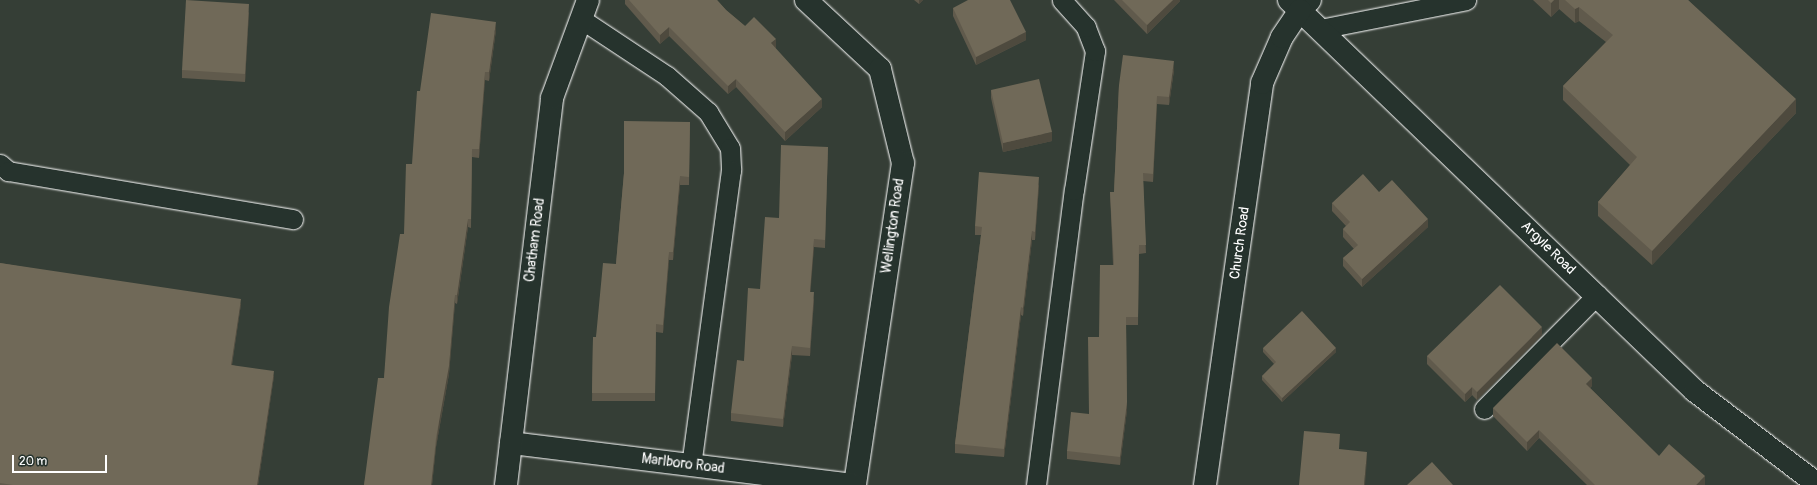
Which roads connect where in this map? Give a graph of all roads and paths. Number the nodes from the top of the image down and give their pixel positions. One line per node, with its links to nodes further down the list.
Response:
1 (806, 0): 15 (street, Wellington Road)
2 (1062, 0): 16 (lane)
3 (1466, 0): 6 (lane)
4 (1300, 3): 6 (street, Argyle Road); 17 (street, Church Road)
5 (584, 10): 11 (street, Chatham Road); 12 (lane)
6 (1320, 29): 9 (street, Argyle Road)
7 (0, 164): 8 (lane)
8 (293, 219)
9 (1597, 295): 10 (lane); 13 (street, Argyle Road)
10 (1484, 409)
11 (512, 443): 12 (street, Marlboro Road); 14 (street, Chatham Road)
12 (691, 465): 15 (street, Marlboro Road)
13 (1817, 484)
14 (506, 485)
15 (854, 485)
16 (1036, 485)
17 (1205, 485)

